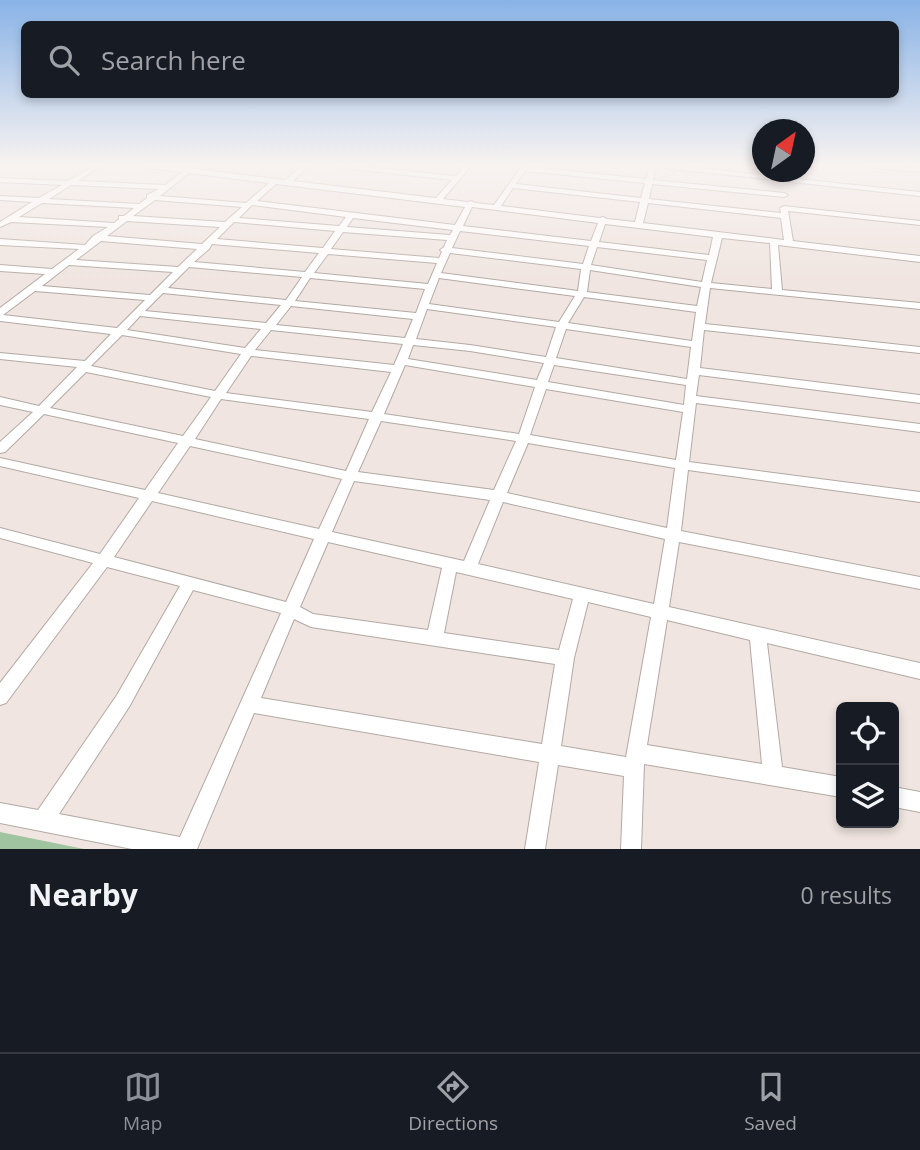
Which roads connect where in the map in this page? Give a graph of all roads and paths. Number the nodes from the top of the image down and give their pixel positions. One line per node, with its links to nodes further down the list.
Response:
1 (30, 206): 15 (street)
2 (132, 206): 3 (street)
3 (138, 206): 14 (street)
4 (247, 206): 17 (street)
5 (264, 206): 13 (street)
6 (470, 206): 23 (street)
7 (494, 206): 8 (street)
8 (497, 206): 16 (street)
9 (645, 206): 18 (street)
10 (704, 206): 12 (street)
11 (784, 206): 12 (street)
12 (784, 212): 19 (street); 29 (street)
13 (351, 215): 22 (street); 23 (street)
14 (122, 218): 17 (street); 21 (street)
15 (5, 219): 20 (street); 21 (street)
16 (603, 219): 18 (street); 28 (street)
17 (230, 222): 22 (street); 30 (street)
18 (639, 223): 24 (street)
19 (920, 223)
20 (0, 225)
21 (113, 225): 25 (street)
22 (341, 228): 23 (street); 32 (street)
23 (454, 233): 28 (street); 33 (street)
24 (718, 235): 26 (street); 34 (street)
25 (96, 238): 30 (street); 31 (street)
26 (774, 241): 29 (street); 47 (street)
27 (0, 242): 31 (street)
28 (595, 243): 34 (street); 38 (street)
29 (789, 243): 35 (street)
30 (208, 244): 32 (street); 37 (street)
31 (84, 247): 36 (street)
32 (326, 250): 33 (street); 42 (street)
33 (443, 256): 38 (street); 41 (street)
34 (710, 258): 43 (street)
35 (920, 258)
36 (65, 262): 37 (street); 40 (street)
37 (185, 267): 42 (street); 46 (street)
38 (586, 267): 43 (street); 48 (street)
39 (0, 268): 40 (street)
40 (52, 272): 45 (street)
41 (436, 275): 44 (street); 48 (street)
42 (308, 276): 44 (street); 52 (street)
43 (705, 285): 47 (street); 54 (street)
44 (432, 287): 55 (street)
45 (31, 288): 50 (street); 51 (street)
46 (162, 290): 50 (street); 52 (street)
47 (777, 292): 53 (street)
48 (582, 293): 54 (street); 59 (street)
49 (0, 298): 51 (street)
50 (154, 298): 57 (street)
51 (16, 300): 56 (street)
52 (288, 303): 55 (street); 61 (street)
53 (920, 306)
54 (701, 310): 60 (street)
55 (421, 311): 59 (street); 63 (street)
56 (0, 313)
57 (137, 313): 61 (street); 62 (street)
58 (0, 318): 62 (street)
59 (562, 326): 64 (street); 68 (street)
60 (699, 326): 64 (street); 65 (street)
61 (269, 327): 63 (street); 66 (street)
62 (120, 331): 66 (street); 70 (street)
63 (408, 340): 68 (street); 69 (street)
64 (698, 345): 72 (street)
65 (920, 350)
66 (248, 352): 69 (street); 73 (street)
67 (0, 356): 70 (street)
68 (550, 360): 71 (street); 72 (street)
69 (400, 365): 71 (street); 77 (street)
70 (84, 366): 73 (street); 76 (street)
71 (543, 385): 72 (street); 79 (street)
72 (691, 391): 74 (street); 78 (street); 83 (street)
73 (218, 395): 77 (street); 80 (street)
74 (920, 399)
75 (0, 401): 76 (street)
76 (44, 409): 80 (street); 81 (street)
77 (376, 417): 79 (street); 84 (street)
78 (920, 428)
79 (523, 439): 83 (street); 86 (street)
80 (186, 441): 84 (street); 85 (street)
81 (0, 449)
82 (0, 462): 85 (street)
83 (681, 465): 87 (street); 90 (street)
84 (350, 476): 86 (street); 89 (street)
85 (148, 495): 89 (street); 91 (street)
86 (500, 496): 90 (street); 93 (street)
87 (920, 497)
88 (0, 533): 91 (street)
89 (323, 535): 92 (street); 97 (street)
90 (673, 536): 95 (street); 98 (street)
91 (104, 560): 94 (street); 103 (street)
92 (450, 566): 93 (street); 100 (street)
93 (468, 569): 96 (street)
94 (190, 582): 97 (street); 112 (street)
95 (920, 583)
96 (582, 593): 98 (street); 101 (street)
97 (289, 608): 100 (street); 104 (street)
98 (659, 612): 99 (street); 106 (street)
99 (758, 634): 102 (street); 107 (street)
100 (435, 638): 101 (street)
101 (565, 658): 105 (street)
102 (920, 671)
103 (0, 697)
104 (248, 704): 105 (street); 113 (street)
105 (549, 754): 106 (street); 114 (street)
106 (636, 760): 107 (street); 115 (street)
107 (773, 774): 108 (street)
108 (836, 786)
109 (899, 798): 110 (street)
110 (920, 802)
111 (0, 813): 112 (street)
112 (43, 820): 113 (street)
113 (186, 849)
114 (535, 849)
115 (631, 849)

